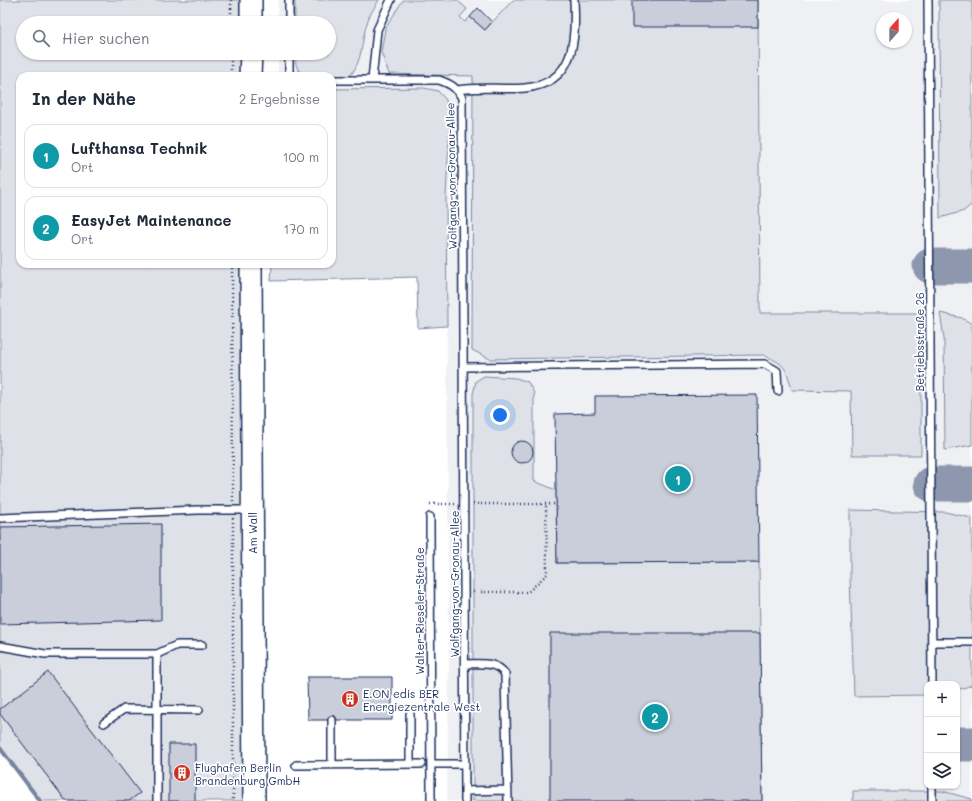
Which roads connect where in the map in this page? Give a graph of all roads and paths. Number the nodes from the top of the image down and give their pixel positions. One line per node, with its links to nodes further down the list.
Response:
1 (231, 0): 7 (path)
2 (251, 0): 8 (street)
3 (289, 0): 9 (lane)
4 (391, 0): 17 (lane)
5 (574, 0): 18 (lane)
6 (928, 0): 31 (lane, Betriebsstraße 26)
7 (231, 16)
8 (251, 16)
9 (289, 16)
10 (231, 60): 13 (path)
11 (250, 60): 14 (street)
12 (289, 60): 15 (lane)
13 (231, 72)
14 (250, 72)
15 (289, 72)
16 (336, 80): 17 (lane, Wolfgang-von-Gronau-Allee)
17 (372, 80): 18 (lane, Wolfgang-von-Gronau-Allee)
18 (458, 90): 21 (lane, Wolfgang-von-Gronau-Allee)
19 (232, 268): 27 (path)
20 (251, 268): 27 (street, Am Wall)
21 (463, 367): 22 (lane); 23 (lane, Wolfgang-von-Gronau-Allee)
22 (778, 391)
23 (464, 503): 24 (path); 25 (path); 30 (lane, Wolfgang-von-Gronau-Allee)
24 (430, 504)
25 (546, 504): 26 (path); 30 (path)
26 (556, 504)
27 (242, 510): 29 (lane); 53 (path); 54 (street, Am Wall)
28 (430, 517): 45 (lane, Walter-Rieseler-Straße)
29 (0, 518)
30 (464, 592): 36 (lane, Wolfgang-von-Gronau-Allee)
31 (932, 642): 32 (lane); 37 (lane, Betriebsstraße 26)
32 (972, 642)
33 (202, 645): 35 (lane)
34 (0, 646): 35 (lane)
35 (157, 654): 38 (lane)
36 (465, 664): 46 (lane, Wolfgang-von-Gronau-Allee); 50 (lane)
37 (932, 681)
38 (157, 709): 39 (lane); 42 (lane); 52 (lane)
39 (199, 710)
40 (410, 714): 43 (lane)
41 (332, 720): 48 (lane)
42 (104, 723)
43 (410, 764): 44 (lane); 48 (lane)
44 (422, 764)
45 (431, 764): 46 (lane); 55 (lane, Walter-Rieseler-Straße)
46 (465, 764): 51 (lane, Wolfgang-von-Gronau-Allee)
47 (296, 765): 48 (lane)
48 (332, 765)
49 (932, 789): 58 (lane)
50 (507, 790): 51 (lane); 57 (lane)
51 (465, 791): 56 (lane, Wolfgang-von-Gronau-Allee)
52 (157, 801)
53 (233, 801)
54 (254, 801)
55 (432, 801)
56 (465, 801)
57 (508, 801)
58 (932, 801)

